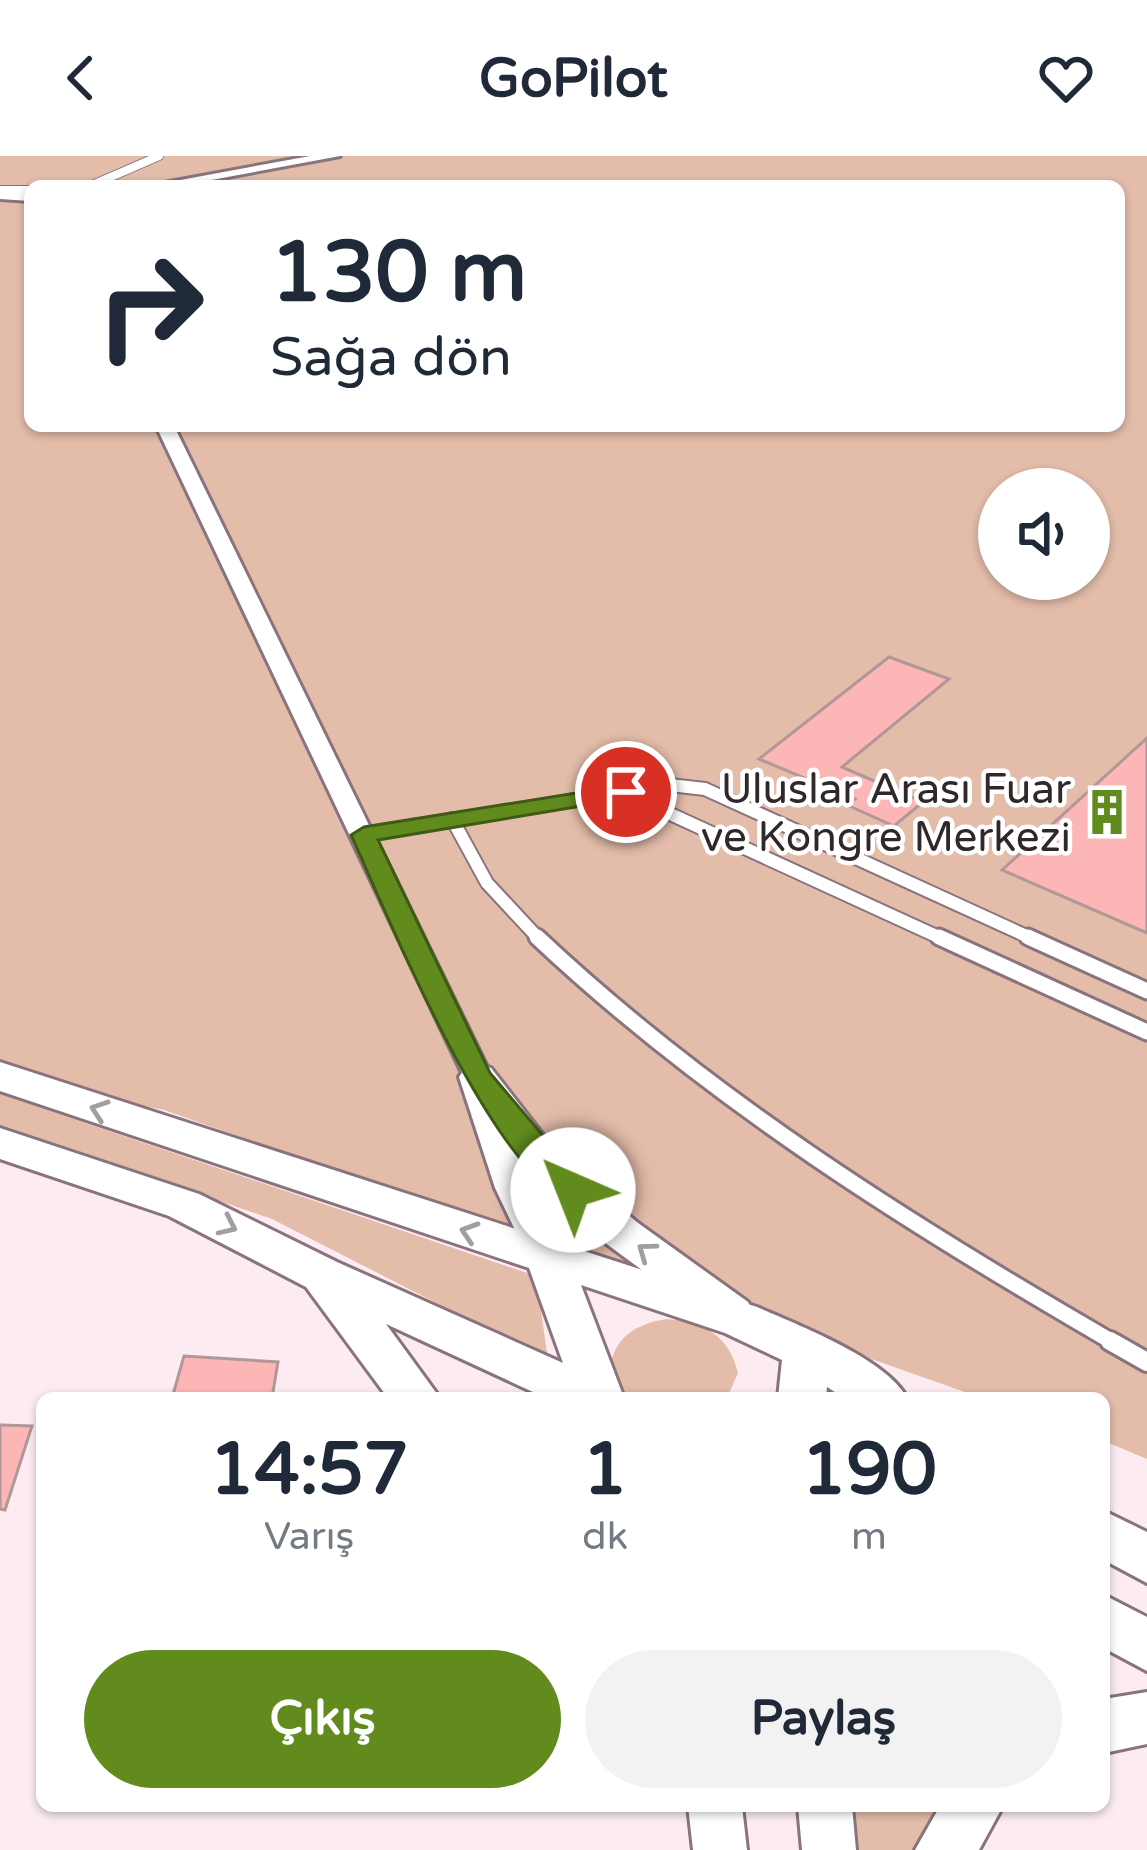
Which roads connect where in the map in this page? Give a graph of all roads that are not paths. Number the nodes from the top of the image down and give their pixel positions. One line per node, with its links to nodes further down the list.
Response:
1 (159, 156): 3 (lane)
2 (333, 156): 4 (street)
3 (104, 180)
4 (190, 180)
5 (168, 432): 8 (street)
6 (666, 812): 10 (lane)
7 (452, 819): 8 (lane); 9 (lane); 18 (lane)
8 (364, 835): 12 (street)
9 (1147, 991)
10 (1147, 1032)
11 (0, 1076): 14 (main road, one-way to 11)
12 (478, 1078): 14 (street); 16 (street, one-way to 12)
13 (0, 1143): 15 (main road, one-way to 15)
14 (548, 1257): 16 (main road); 21 (main road)
15 (320, 1274): 19 (main road); 20 (main road)
16 (741, 1320): 17 (main road)
17 (807, 1350): 22 (main road); 23 (main road)
18 (1147, 1362)
19 (411, 1392)
20 (583, 1392)
21 (594, 1392)
22 (803, 1392)
23 (874, 1392)
24 (1110, 1538): 25 (main road)
25 (1147, 1560)
26 (1110, 1623): 27 (main road)
27 (1147, 1646)
28 (1147, 1718): 29 (main road)
29 (1110, 1725)
30 (716, 1812): 33 (street)
31 (826, 1812): 34 (street)
32 (970, 1812): 35 (main road)
33 (719, 1850)
34 (829, 1850)
35 (945, 1850)

